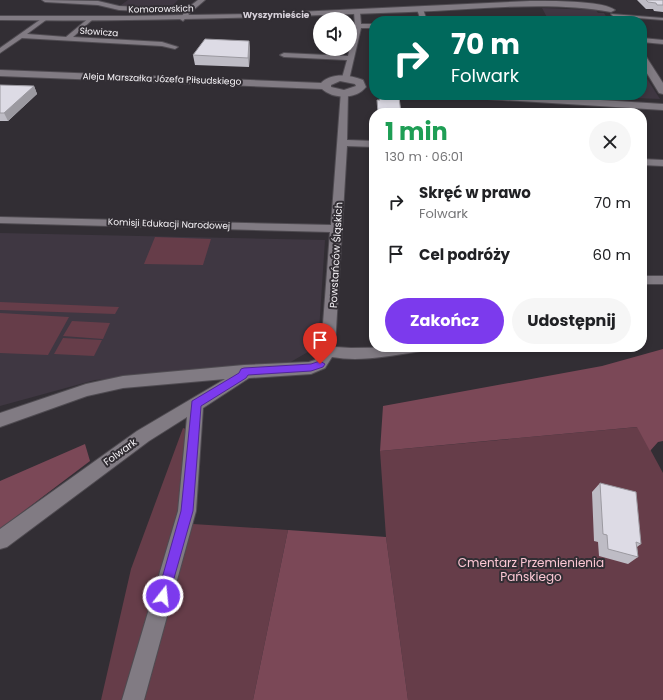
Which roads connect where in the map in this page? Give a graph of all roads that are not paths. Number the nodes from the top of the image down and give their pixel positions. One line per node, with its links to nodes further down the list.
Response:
1 (44, 0): 7 (street)
2 (202, 0): 7 (street)
3 (595, 0): 5 (street)
4 (606, 0): 10 (street)
5 (586, 2): 6 (street, Komorowskich); 10 (street)
6 (420, 9): 8 (street, Komorowskich); 9 (street)
7 (187, 10): 15 (street)
8 (358, 12): 15 (street, Komorowskich); 17 (street)
9 (422, 16)
10 (613, 16)
11 (0, 18): 13 (street, Komorowskich)
12 (647, 18): 16 (street)
13 (44, 19): 14 (street, Komorowskich); 19 (street)
14 (90, 19): 15 (street, Komorowskich); 20 (street)
15 (183, 19)
16 (663, 19)
17 (358, 26): 18 (street); 26 (street)
18 (369, 26)
19 (21, 36): 20 (street, Słowicza); 24 (street)
20 (67, 39): 23 (street, Słowicza)
21 (647, 40): 22 (street)
22 (663, 42)
23 (175, 47)
24 (0, 51)
25 (284, 55): 26 (street)
26 (350, 58): 29 (street)
27 (647, 66): 33 (street)
28 (0, 73): 30 (street, Aleja Marszałka Józefa Piłsudskiego)
29 (346, 78): 30 (street); 31 (street)
30 (325, 86): 34 (street)
31 (360, 87): 32 (street); 34 (street)
32 (369, 88)
33 (663, 90)
34 (344, 93): 37 (street, Powstańców Śląskich)
35 (545, 100): 36 (street)
36 (663, 108)
37 (343, 143): 38 (street); 42 (street, Powstańców Śląskich)
38 (369, 144)
39 (647, 162): 40 (street)
40 (663, 163)
41 (0, 220): 42 (street, Komisji Edukacji Narodowej)
42 (337, 229): 45 (street, Powstańców Śląskich)
43 (647, 280): 44 (street)
44 (663, 280)
45 (328, 351): 46 (street); 47 (street)
46 (381, 352)
47 (244, 372): 48 (street, Folwark); 49 (street)
48 (196, 404): 50 (street, Folwark); 51 (street)
49 (0, 420)
50 (0, 540)
51 (133, 700)

